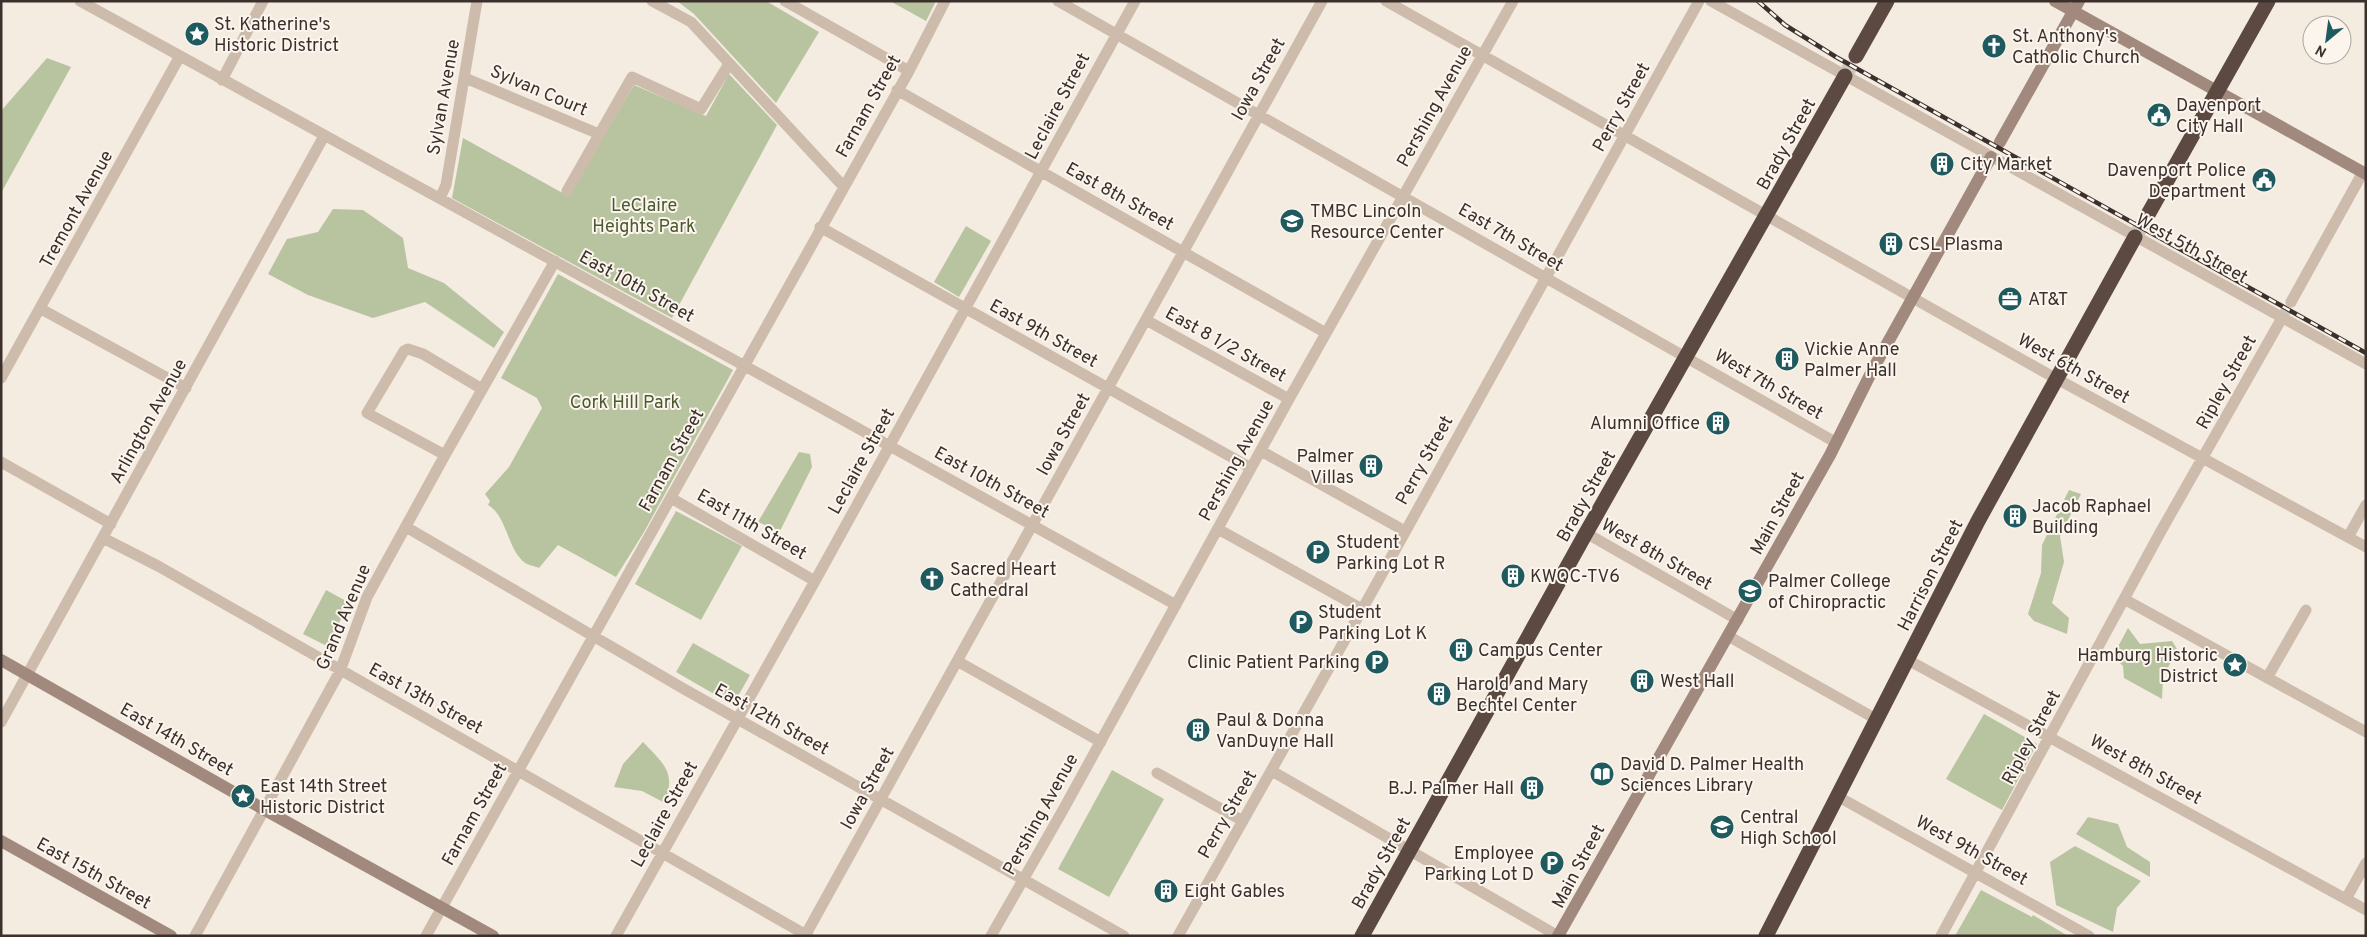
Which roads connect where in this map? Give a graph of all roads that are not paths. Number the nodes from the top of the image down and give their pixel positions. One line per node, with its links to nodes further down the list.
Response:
1 (80, 1): 20 (street, East 10th Street)
2 (263, 1): 26 (street)
3 (478, 1): 25 (street, Sylvan Avenue)
4 (652, 1): 22 (street)
5 (785, 1): 23 (street)
6 (945, 1): 23 (street, Farnam Street)
7 (1058, 1): 18 (street, East 7th Street)
8 (1135, 1): 18 (street, Leclaire Street)
9 (1322, 1): 29 (street, Iowa Street)
10 (1386, 1): 19 (street, West 6th Street)
11 (1513, 1): 19 (street, Pershing Avenue)
12 (1699, 1): 32 (street, Perry Street)
13 (1710, 1): 24 (street, West 5th Street)
14 (1887, 1): 21 (highway)
15 (2055, 1): 17 (street)
16 (2268, 1): 28 (highway)
17 (2076, 6): 28 (street); 33 (street)
18 (1116, 34): 29 (street, East 7th Street); 36 (street, Leclaire Street)
19 (1482, 55): 32 (street, West 6th Street); 39 (street, Pershing Avenue)
20 (180, 56): 26 (street, East 10th Street); 50 (street, Tremont Avenue)
21 (1856, 56)
22 (729, 64): 30 (street); 37 (street)
23 (908, 71): 27 (street, Farnam Street)
24 (1845, 76): 34 (street, West 5th Street); 41 (highway, Brady Street)
25 (465, 78): 30 (street, Sylvan Court); 40 (street, Sylvan Avenue)
26 (222, 80): 31 (street, East 10th Street)
27 (897, 90): 36 (street, East 8th Street); 37 (street, Farnam Street)
28 (2217, 92): 35 (street); 42 (highway)
29 (1258, 114): 39 (street, East 7th Street); 45 (street, Iowa Street)
30 (599, 134): 38 (street)
31 (324, 136): 40 (street, East 10th Street); 60 (street, Arlington Avenue)
32 (1626, 136): 41 (street, West 6th Street); 47 (street, Perry Street)
33 (2000, 142)
34 (1991, 157): 44 (street, West 5th Street); 48 (street, Main Street)
35 (2365, 171): 49 (street)
36 (1041, 172): 45 (street, East 8th Street); 51 (street, Leclaire Street)
37 (843, 186): 43 (street, Farnam Street)
38 (567, 191)
39 (1403, 196): 47 (street, East 7th Street); 54 (street, Pershing Avenue)
40 (440, 198): 46 (street, East 10th Street)
41 (1767, 215): 48 (street, West 6th Street); 55 (highway, Brady Street)
42 (2146, 218)
43 (820, 227): 51 (street, East 9th Street); 57 (street, Farnam Street)
44 (2135, 237): 52 (street, West 5th Street); 59 (highway, Harrison Street)
45 (1184, 252): 53 (street, Iowa Street); 54 (street, East 8th Street)
46 (555, 261): 57 (street, East 10th Street); 62 (street, Grand Avenue)
47 (1546, 277): 55 (street, East 7th Street); 77 (street, Perry Street)
48 (1913, 298): 59 (street, West 6th Street); 64 (street, Main Street)
49 (2291, 302)
50 (41, 309): 58 (street, Tremont Avenue); 60 (street)
51 (965, 309): 61 (street, East 9th Street); 65 (street, Leclaire Street)
52 (2282, 318): 56 (street, West 5th Street); 68 (street, Ripley Street)
53 (1146, 320): 61 (street, Iowa Street); 63 (street, East 8 1/2 Street)
54 (1326, 332): 63 (street, Pershing Avenue)
55 (1686, 357): 64 (street, West 7th Street); 78 (highway, Brady Street)
56 (2366, 364)
57 (743, 365): 65 (street, East 10th Street); 71 (street, Farnam Street)
58 (1, 378)
59 (2056, 378): 68 (street, West 6th Street); 91 (highway, Harrison Street)
60 (186, 388): 73 (street, Arlington Avenue)
61 (1108, 388): 70 (street, East 9th Street); 74 (street, Iowa Street)
62 (482, 389): 67 (street, Grand Avenue); 67 (street)
63 (1289, 399): 66 (street, Pershing Avenue)
64 (1835, 442): 87 (street, Main Street)
65 (890, 446): 74 (street, East 10th Street); 82 (street, Leclaire Street)
66 (1260, 451): 70 (street, Pershing Avenue); 77 (street)
67 (444, 455): 75 (street, Grand Avenue)
68 (2202, 459): 79 (street, West 6th Street); 83 (street, Ripley Street)
69 (1, 462): 73 (street)
70 (1251, 468): 76 (street, Pershing Avenue)
71 (671, 498): 82 (street, East 11th Street); 88 (street, Farnam Street)
72 (2366, 505): 79 (street)
73 (111, 524): 80 (street, Arlington Avenue)
74 (1033, 525): 84 (street, East 10th Street); 92 (street, Iowa Street)
75 (406, 527): 88 (street, East 12th Street); 93 (street, Grand Avenue)
76 (1218, 529): 84 (street, Pershing Avenue); 85 (street)
77 (1405, 530): 85 (street, Perry Street)
78 (1586, 533): 87 (street, West 8th Street); 110 (highway, Brady Street)
79 (2348, 537): 81 (street, West 6th Street)
80 (103, 538): 93 (street, East 13th Street); 94 (street, Arlington Avenue)
81 (2366, 546)
82 (815, 581): 96 (street, Leclaire Street)
83 (2124, 599): 95 (street); 100 (street, Ripley Street)
84 (1176, 605): 101 (street, Pershing Avenue)
85 (1362, 609): 103 (street, Perry Street)
86 (2306, 610): 95 (street)
87 (1738, 620): 89 (street, Main Street)
88 (593, 636): 96 (street, East 12th Street); 102 (street, Farnam Street)
89 (1728, 636): 97 (street); 129 (street, Main Street)
90 (1, 660): 94 (street, East 14th Street)
91 (1908, 660): 97 (highway, Harrison Street); 100 (street, West 8th Street)
92 (957, 661): 101 (street); 106 (street, Iowa Street)
93 (340, 671): 102 (street, East 13th Street); 107 (street, Grand Avenue)
94 (27, 674): 98 (street, Arlington Avenue); 107 (street, East 14th Street)
95 (2267, 678): 99 (street)
96 (737, 718): 106 (street, East 12th Street); 111 (street, Leclaire Street)
97 (1876, 718): 105 (highway, Harrison Street)
98 (1, 722)
99 (2366, 732)
100 (2051, 736): 113 (street, Ripley Street); 115 (street, West 8th Street)
101 (1100, 742): 114 (street, Pershing Avenue)
102 (518, 771): 111 (street, East 13th Street); 116 (street, Farnam Street)
103 (1272, 771): 108 (street, Perry Street); 110 (street)
104 (1157, 773): 108 (street)
105 (1837, 796): 113 (street, West 9th Street); 118 (highway, Harrison Street)
106 (880, 799): 114 (street, East 12th Street); 119 (street, Iowa Street)
107 (265, 810): 116 (street, East 14th Street); 121 (street, Grand Avenue)
108 (1243, 821): 127 (street, Perry Street)
109 (1, 841): 120 (street, East 15th Street)
110 (1410, 850): 128 (highway, Brady Street); 129 (street)
111 (662, 853): 119 (street, East 13th Street); 124 (street, Leclaire Street)
112 (2366, 863): 115 (street)
113 (1976, 872): 130 (street, Ripley Street); 131 (street, West 9th Street)
114 (1024, 880): 125 (street, Pershing Avenue); 126 (street, East 12th Street)
115 (2346, 899): 117 (street, West 8th Street)
116 (442, 907): 122 (street, Farnam Street); 123 (street, East 14th Street)
117 (2366, 910)
118 (1770, 934)
119 (806, 935)
120 (171, 936)
121 (195, 936)
122 (426, 936)
123 (493, 936)
124 (616, 936)
125 (991, 936)
126 (1124, 936)
127 (1178, 936)
128 (1362, 936)
129 (1558, 936)
130 (1941, 936)
131 (2089, 936)

